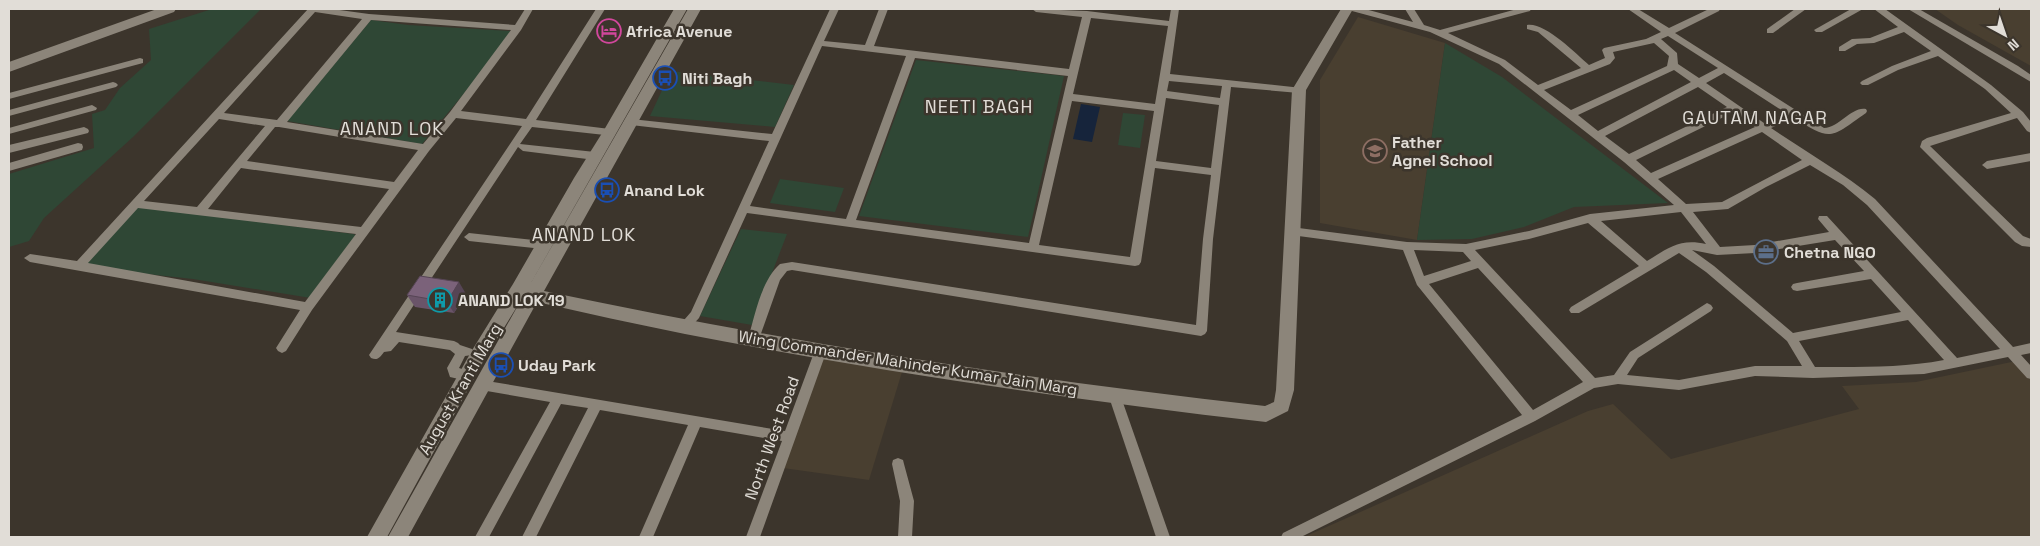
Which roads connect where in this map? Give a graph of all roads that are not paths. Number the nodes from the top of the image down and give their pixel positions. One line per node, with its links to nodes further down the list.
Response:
1 (157, 9): 41 (street)
2 (169, 9): 43 (street)
3 (313, 9): 24 (street); 67 (street)
4 (529, 9): 28 (street)
5 (600, 9): 70 (street)
6 (680, 9): 76 (street, August Kranti Marg)
7 (695, 9): 69 (street, August Kranti Marg)
8 (834, 9): 35 (street)
9 (884, 9): 36 (street)
10 (1036, 9): 22 (street)
11 (1175, 9): 25 (street)
12 (1347, 9): 54 (street)
13 (1355, 9): 26 (street)
14 (1410, 9): 26 (street)
15 (1527, 9): 32 (street)
16 (1632, 9): 33 (street)
17 (1716, 9): 33 (street)
18 (1801, 9): 31 (street)
19 (1858, 9): 30 (street)
20 (1879, 9): 29 (street)
21 (1913, 9): 48 (street)
22 (1087, 14): 23 (street); 46 (street)
23 (1121, 14): 25 (street)
24 (368, 17): 28 (street); 71 (street)
25 (1172, 24): 47 (street)
26 (1422, 27): 32 (street)
27 (1530, 27): 45 (street)
28 (518, 28): 65 (street)
29 (1905, 28): 37 (street); 38 (street)
30 (1819, 30)
31 (1770, 31)
32 (1439, 32): 53 (street)
33 (1670, 32): 34 (street); 44 (street)
34 (1655, 38): 42 (street); 45 (street)
35 (819, 43): 36 (street); 78 (street)
36 (868, 49): 39 (street)
37 (1842, 49)
38 (1938, 52): 51 (street); 66 (street)
39 (912, 54): 46 (street); 100 (street)
40 (140, 60): 57 (street)
41 (9, 62)
42 (1673, 65): 49 (street); 68 (street)
43 (9, 67)
44 (1726, 68): 49 (street); 64 (street)
45 (1588, 69): 53 (street)
46 (1073, 73): 56 (street)
47 (1164, 77): 50 (street); 55 (street)
48 (2031, 79)
49 (1699, 82): 59 (street); 77 (street)
50 (1227, 83): 54 (street); 58 (street)
51 (1865, 83)
52 (113, 85): 63 (street)
53 (1536, 89): 68 (street)
54 (1299, 90): 102 (street)
55 (1161, 94): 58 (street); 61 (street)
56 (1068, 96): 61 (street); 110 (street)
57 (9, 99)
58 (1225, 102): 91 (street)
59 (1735, 107): 72 (street); 85 (street)
60 (92, 108): 74 (street)
61 (1159, 108): 88 (street)
62 (1862, 111): 64 (street)
63 (9, 113)
64 (1795, 113): 72 (street)
65 (454, 114): 70 (street); 80 (street)
66 (2019, 114): 73 (street); 105 (street)
67 (216, 115): 71 (street); 94 (street)
68 (1569, 115): 77 (street)
69 (631, 122): 78 (street); 119 (street, August Kranti Marg)
70 (529, 123): 76 (street); 129 (street)
71 (276, 124): 80 (street); 87 (street)
72 (1763, 127): 86 (street); 92 (street)
73 (2031, 129)
74 (9, 131)
75 (84, 131): 82 (street)
76 (610, 133): 83 (street, August Kranti Marg)
77 (1597, 136): 85 (street)
78 (776, 138): 96 (street)
79 (78, 147): 90 (street)
80 (425, 148): 93 (street)
81 (523, 148): 83 (street)
82 (9, 149)
83 (595, 156): 106 (street, August Kranti Marg)
84 (2031, 157): 89 (street)
85 (1628, 159): 92 (street)
86 (1810, 160): 95 (street); 131 (street)
87 (239, 164): 93 (street); 97 (street)
88 (1151, 164): 91 (street); 110 (street)
89 (1987, 165)
90 (9, 166)
91 (1216, 172): 126 (street)
92 (1650, 178): 95 (street)
93 (397, 186): 101 (street)
94 (135, 204): 97 (street); 114 (street)
95 (1684, 208): 98 (street); 111 (street)
96 (743, 209): 100 (street); 124 (street)
97 (200, 212): 101 (street)
98 (1590, 218): 109 (street); 115 (street)
99 (1824, 219): 103 (street)
100 (849, 224): 110 (street)
101 (364, 231): 120 (street)
102 (1291, 231): 107 (street); 139 (street, Wing Commander Mahinder Kumar Jain Marg)
103 (1838, 235): 111 (street); 116 (street)
104 (469, 237): 106 (street)
105 (2031, 243)
106 (543, 244): 119 (street, August Kranti Marg)
107 (1407, 246): 109 (street); 117 (street)
108 (1679, 247): 111 (street); 115 (street); 125 (street)
109 (1466, 248): 113 (street)
110 (1032, 249)
111 (1717, 251)
112 (30, 258): 114 (street)
113 (1479, 263): 117 (street); 138 (street)
114 (79, 266): 120 (street)
115 (1646, 266): 122 (street)
116 (1874, 274): 118 (street); 123 (street)
117 (1421, 282): 142 (street)
118 (1797, 287)
119 (525, 294): 124 (street, Wing Commander Mahinder Kumar Jain Marg); 132 (street, August Kranti Marg); 136 (street, August Kranti Marg)
120 (308, 307): 127 (street)
121 (1707, 308): 137 (street)
122 (1574, 310)
123 (1912, 315): 125 (street); 133 (street)
124 (684, 327): 126 (street, Wing Commander Mahinder Kumar Jain Marg)
125 (1791, 338): 134 (street)
126 (754, 339): 130 (street, Wing Commander Mahinder Kumar Jain Marg)
127 (282, 348)
128 (2031, 348): 131 (street)
129 (459, 350): 132 (street); 136 (street)
130 (821, 350): 139 (street, Wing Commander Mahinder Kumar Jain Marg); 144 (street, North West Road)
131 (2008, 352): 133 (street); 135 (street)
132 (479, 354): 136 (street, August Kranti Marg)
133 (1955, 364): 134 (street)
134 (1813, 373): 137 (street)
135 (2031, 374)
136 (467, 376): 140 (street); 146 (street, August Kranti Marg); 147 (street, August Kranti Marg)
137 (1618, 379): 138 (street)
138 (1592, 383): 142 (street)
139 (1115, 397): 153 (street)
140 (558, 398): 141 (street); 148 (street)
141 (597, 404): 143 (street); 149 (street)
142 (1531, 417): 154 (street)
143 (696, 421): 144 (street); 150 (street)
144 (789, 437): 151 (street, North West Road)
145 (898, 464): 152 (street)
146 (377, 537)
147 (398, 537)
148 (482, 537)
149 (529, 537)
150 (646, 537)
151 (753, 537)
152 (905, 537)
153 (1163, 537)
154 (1288, 537)

